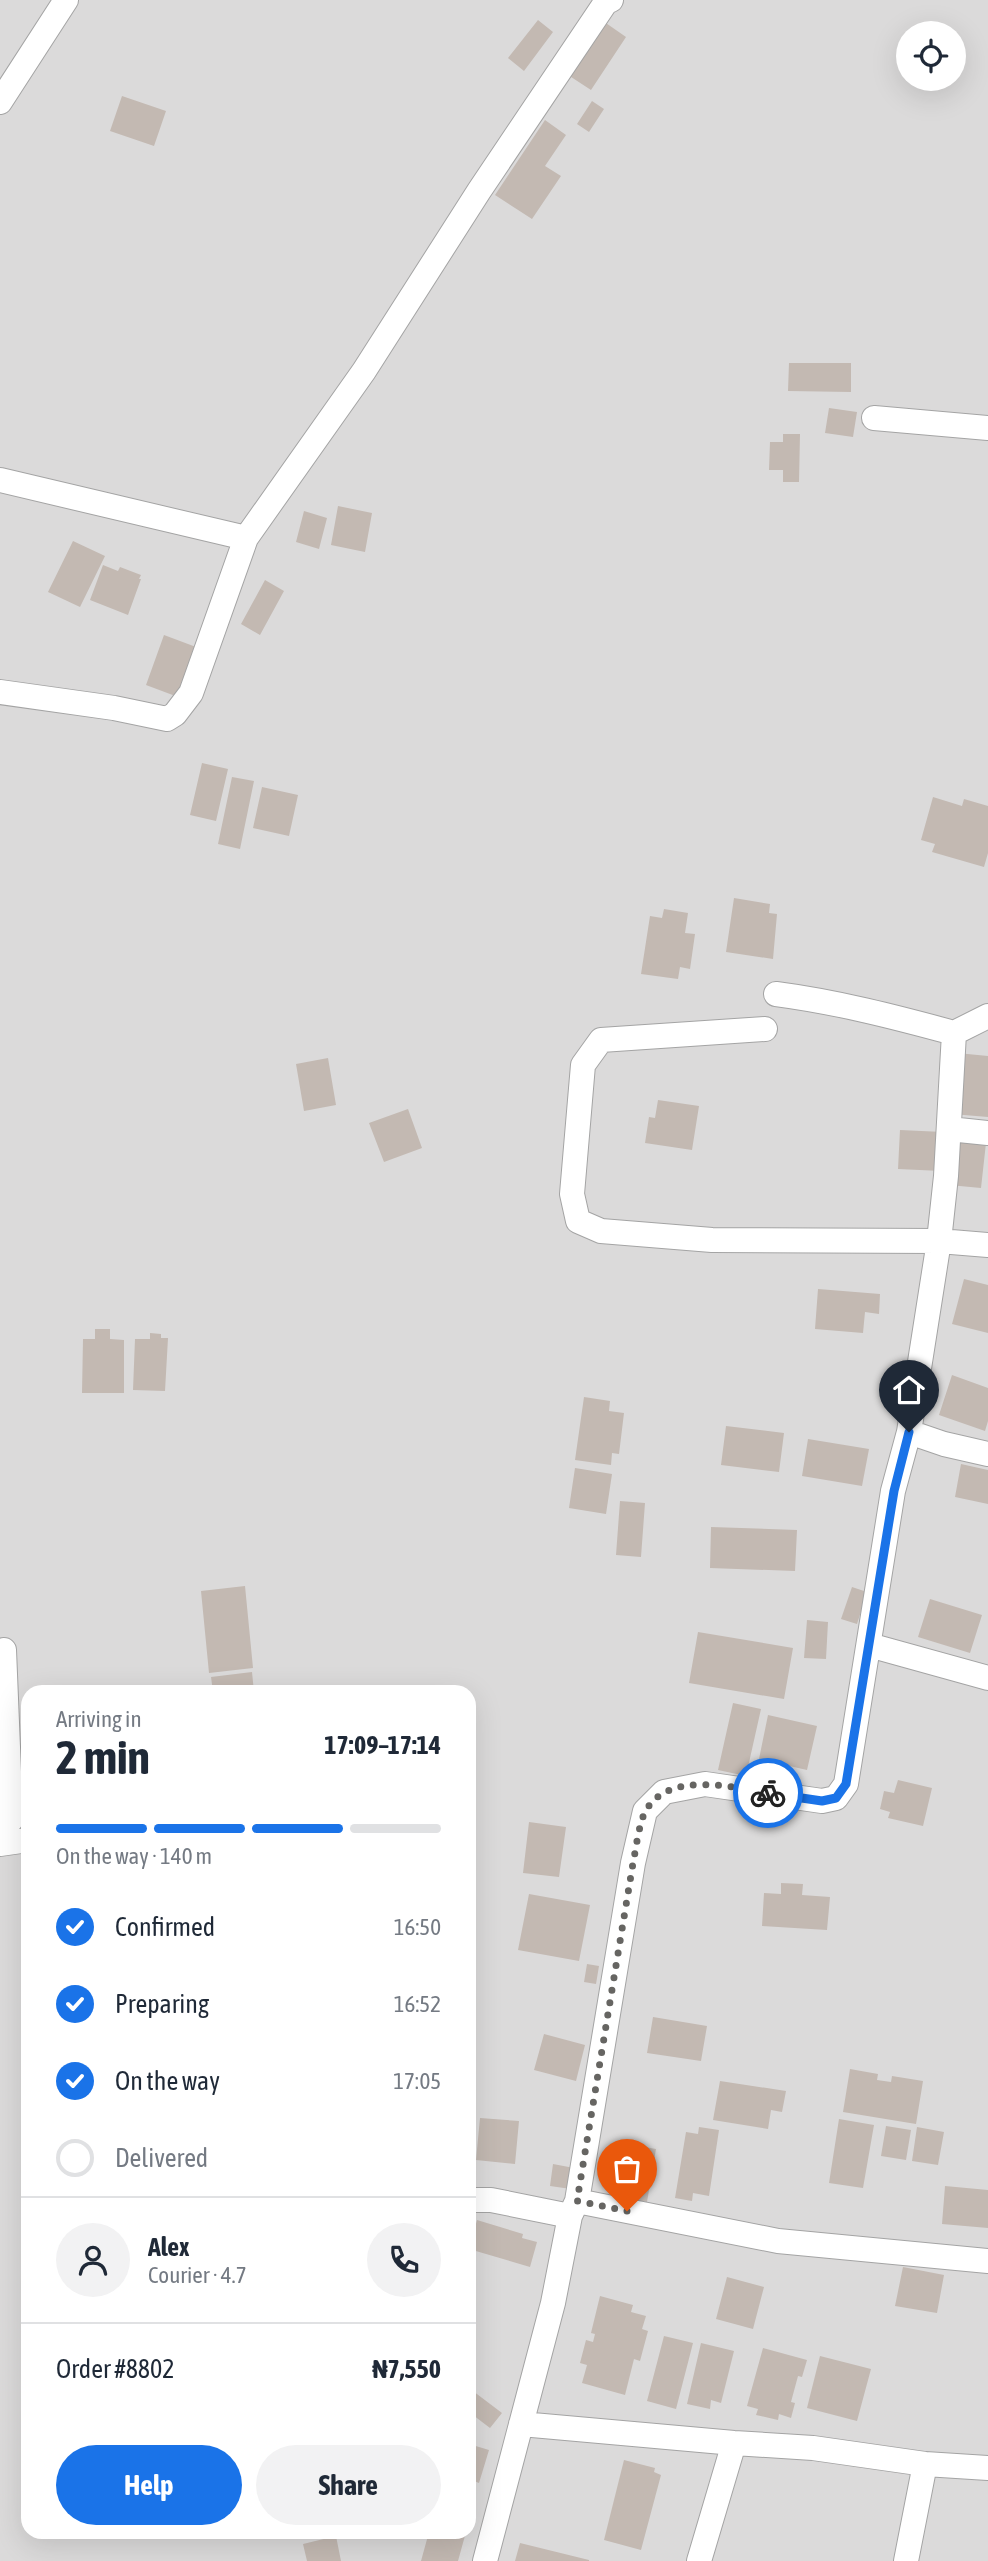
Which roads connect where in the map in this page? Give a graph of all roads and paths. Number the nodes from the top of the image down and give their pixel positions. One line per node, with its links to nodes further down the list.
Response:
1 (66, 0): 3 (street)
2 (611, 0): 7 (street)
3 (0, 102)
4 (874, 418): 5 (street)
5 (988, 429)
6 (0, 480): 7 (street)
7 (246, 538): 8 (street)
8 (0, 692)
9 (776, 994): 12 (street)
10 (988, 1016): 12 (street)
11 (765, 1029): 15 (street)
12 (954, 1032): 13 (street)
13 (949, 1129): 14 (street); 15 (street)
14 (988, 1133)
15 (939, 1241): 16 (street); 17 (street)
16 (988, 1245)
17 (909, 1432): 18 (street); 19 (street)
18 (988, 1454)
19 (869, 1645): 21 (street); 26 (street)
20 (4, 1650): 22 (street)
21 (988, 1678)
22 (0, 1830)
23 (21, 1841): 24 (street)
24 (0, 1844)
25 (476, 2200): 26 (street)
26 (573, 2208): 27 (street); 28 (street)
27 (988, 2261)
28 (521, 2424): 29 (street); 32 (street)
29 (734, 2443): 30 (street); 33 (street)
30 (925, 2464): 31 (street); 34 (street)
31 (988, 2468)
32 (485, 2561)
33 (699, 2561)
34 (906, 2561)

